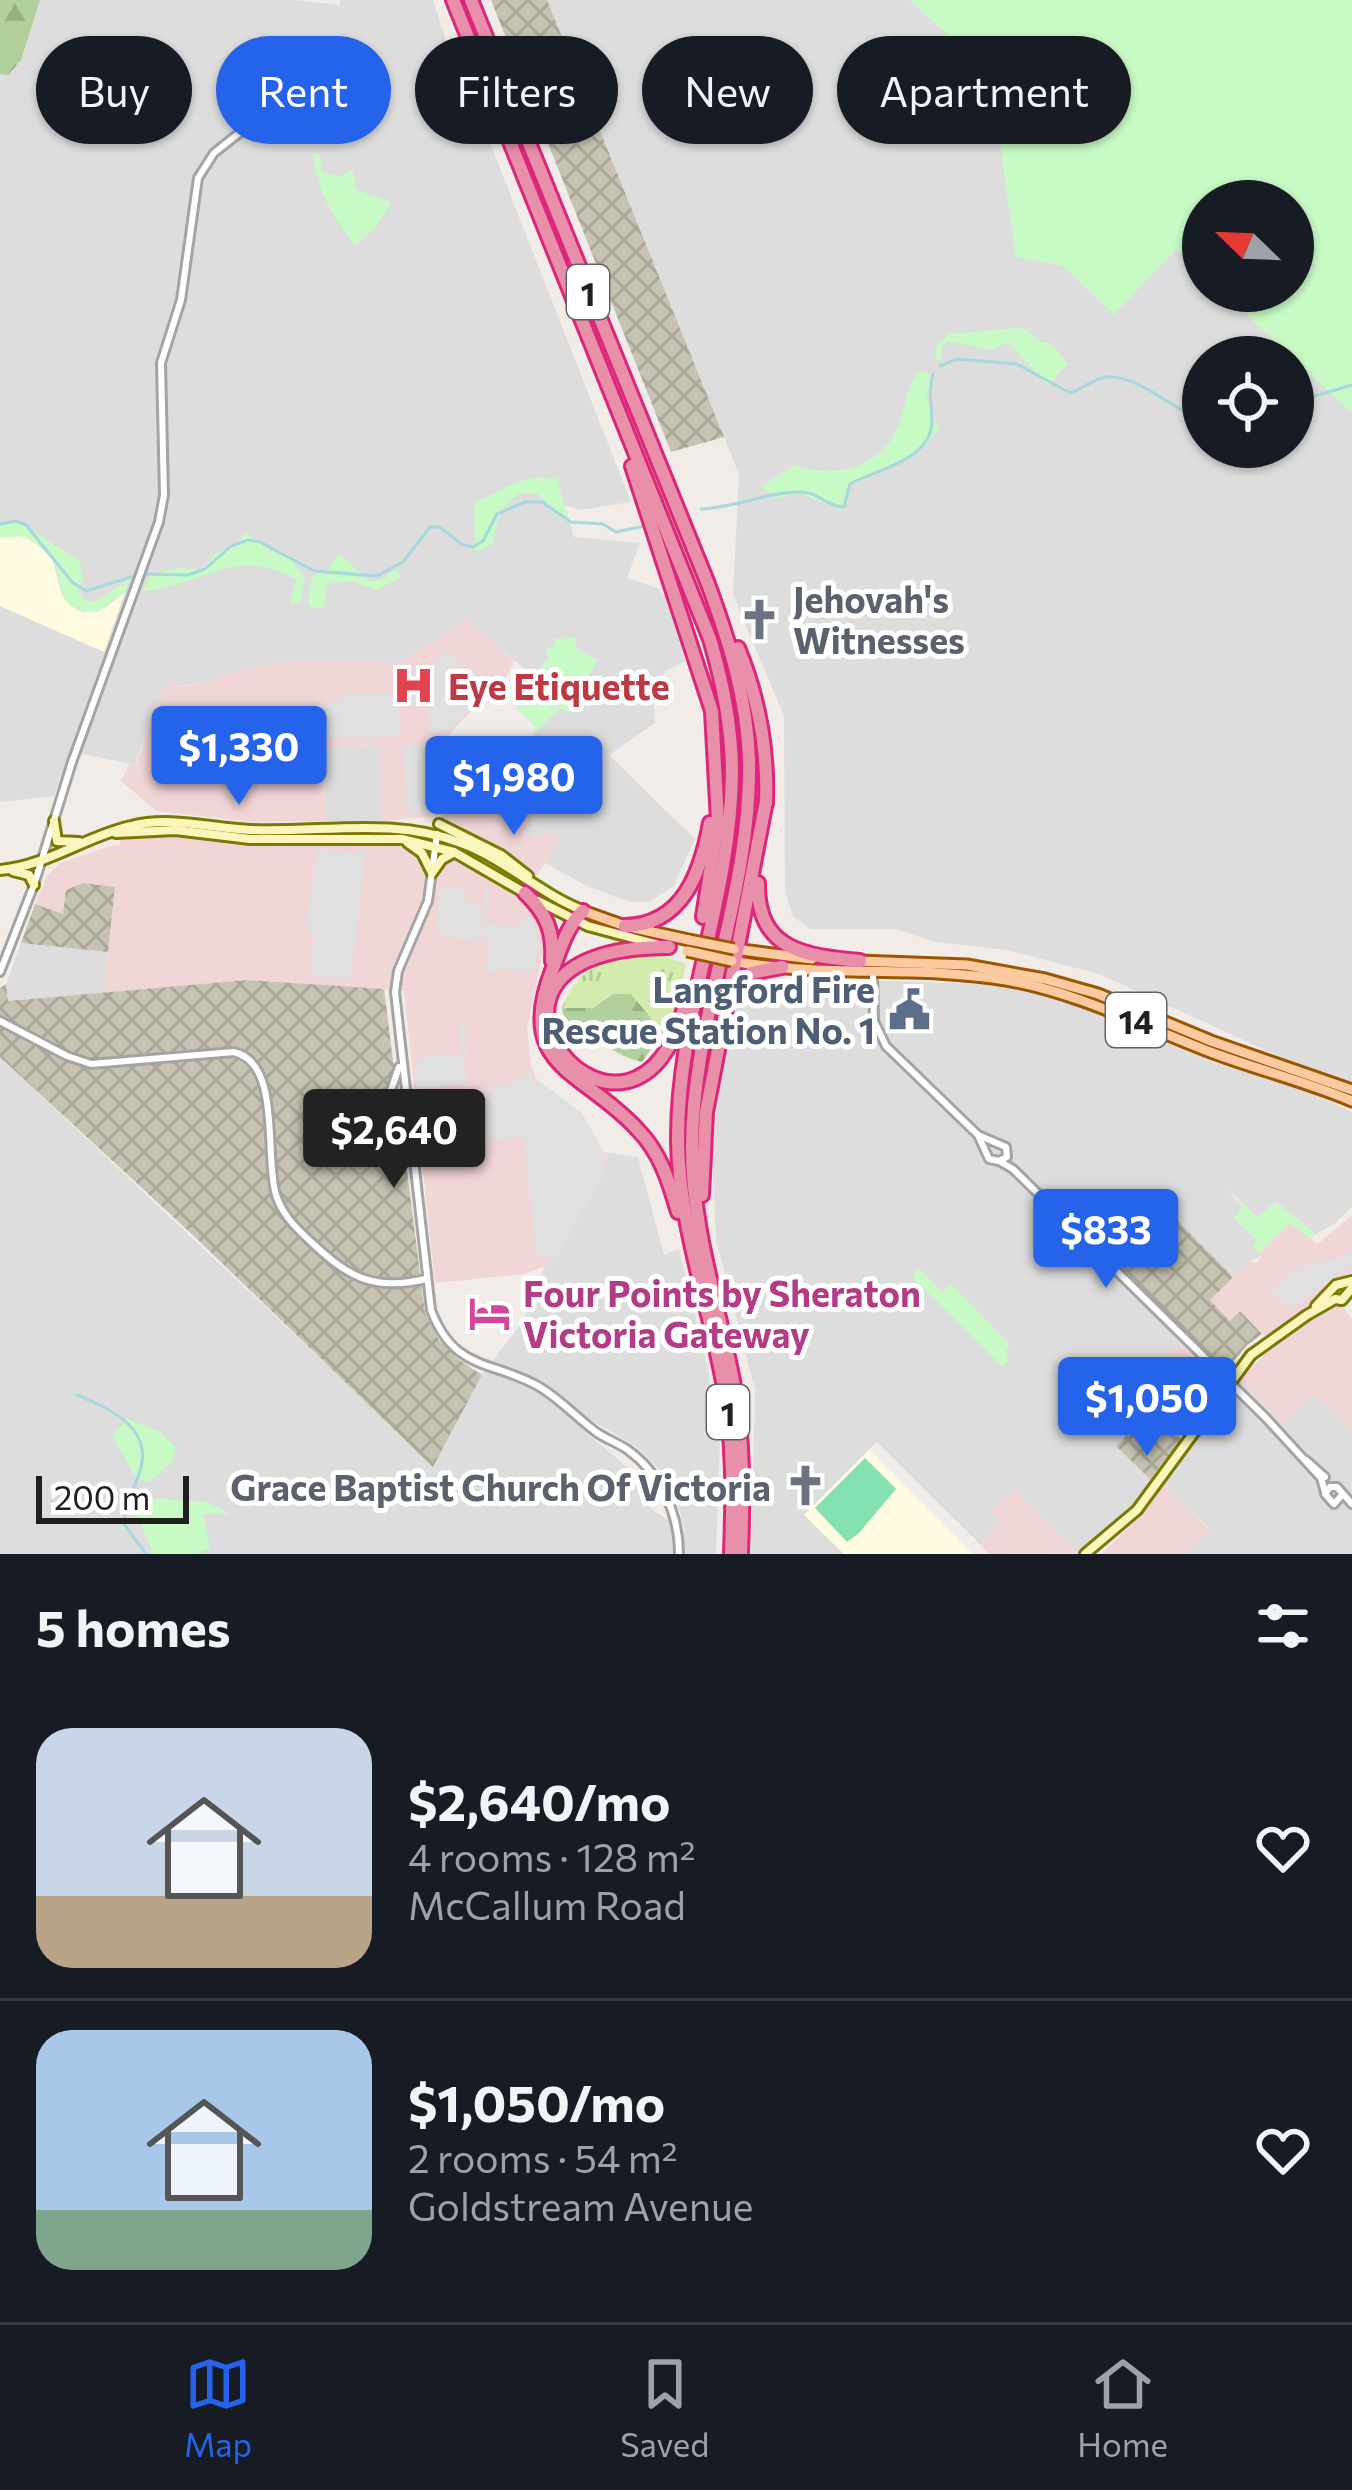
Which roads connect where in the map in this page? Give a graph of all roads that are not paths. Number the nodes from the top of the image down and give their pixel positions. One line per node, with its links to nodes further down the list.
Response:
1 (453, 0): 4 (highway, 1)
2 (471, 0): 5 (highway, 1)
3 (224, 144): 8 (street)
4 (587, 334): 6 (highway); 44 (highway, 1)
5 (707, 584): 7 (highway); 46 (highway, 1)
6 (705, 684): 21 (highway); 23 (highway)
7 (766, 801): 24 (highway); 25 (highway)
8 (54, 821): 12 (main road); 15 (street)
9 (438, 829): 10 (main road); 13 (street); 20 (main road)
10 (109, 834): 11 (main road); 12 (main road)
11 (402, 839): 13 (main road); 17 (main road)
12 (92, 841): 15 (main road)
13 (435, 846): 14 (main road); 17 (street)
14 (454, 852): 17 (main road); 19 (main road)
15 (42, 860): 16 (main road); 18 (street)
16 (3, 870): 18 (main road)
17 (431, 873): 32 (street)
18 (34, 885): 28 (street)
19 (525, 893): 20 (main road); 29 (highway)
20 (578, 915): 21 (main road); 23 (main road); 29 (highway)
21 (625, 926): 22 (main road)
22 (688, 946): 23 (main road); 24 (main road, bridge)
23 (669, 947)
24 (736, 955): 25 (main road, 14); 26 (main road, 14); 30 (highway)
25 (860, 962): 33 (main road, 14)
26 (782, 968): 27 (main road, 14); 30 (highway)
27 (873, 971): 34 (main road, 14); 36 (street)
28 (0, 972)
29 (550, 975): 44 (highway)
30 (727, 1013): 46 (highway)
31 (0, 1022): 42 (street)
32 (400, 1059): 35 (street); 35 (street)
33 (1352, 1090)
34 (1352, 1100)
35 (408, 1130): 42 (street)
36 (978, 1135): 37 (street); 38 (street)
37 (995, 1144): 38 (street); 39 (street)
38 (986, 1150): 40 (street)
39 (1008, 1154): 40 (street); 41 (street)
40 (999, 1161): 41 (street)
41 (1013, 1169): 45 (street)
42 (426, 1280): 52 (street)
43 (1349, 1287): 45 (main road)
44 (705, 1306): 53 (highway, 1)
45 (1228, 1383): 47 (street); 55 (main road)
46 (740, 1426): 54 (highway, 1)
47 (1306, 1460): 48 (street); 49 (street)
48 (1336, 1486): 49 (street); 50 (street)
49 (1325, 1492): 50 (street)
50 (1340, 1498): 51 (street)
51 (1352, 1506)
52 (679, 1554)
53 (729, 1554)
54 (741, 1554)
55 (1085, 1554)

